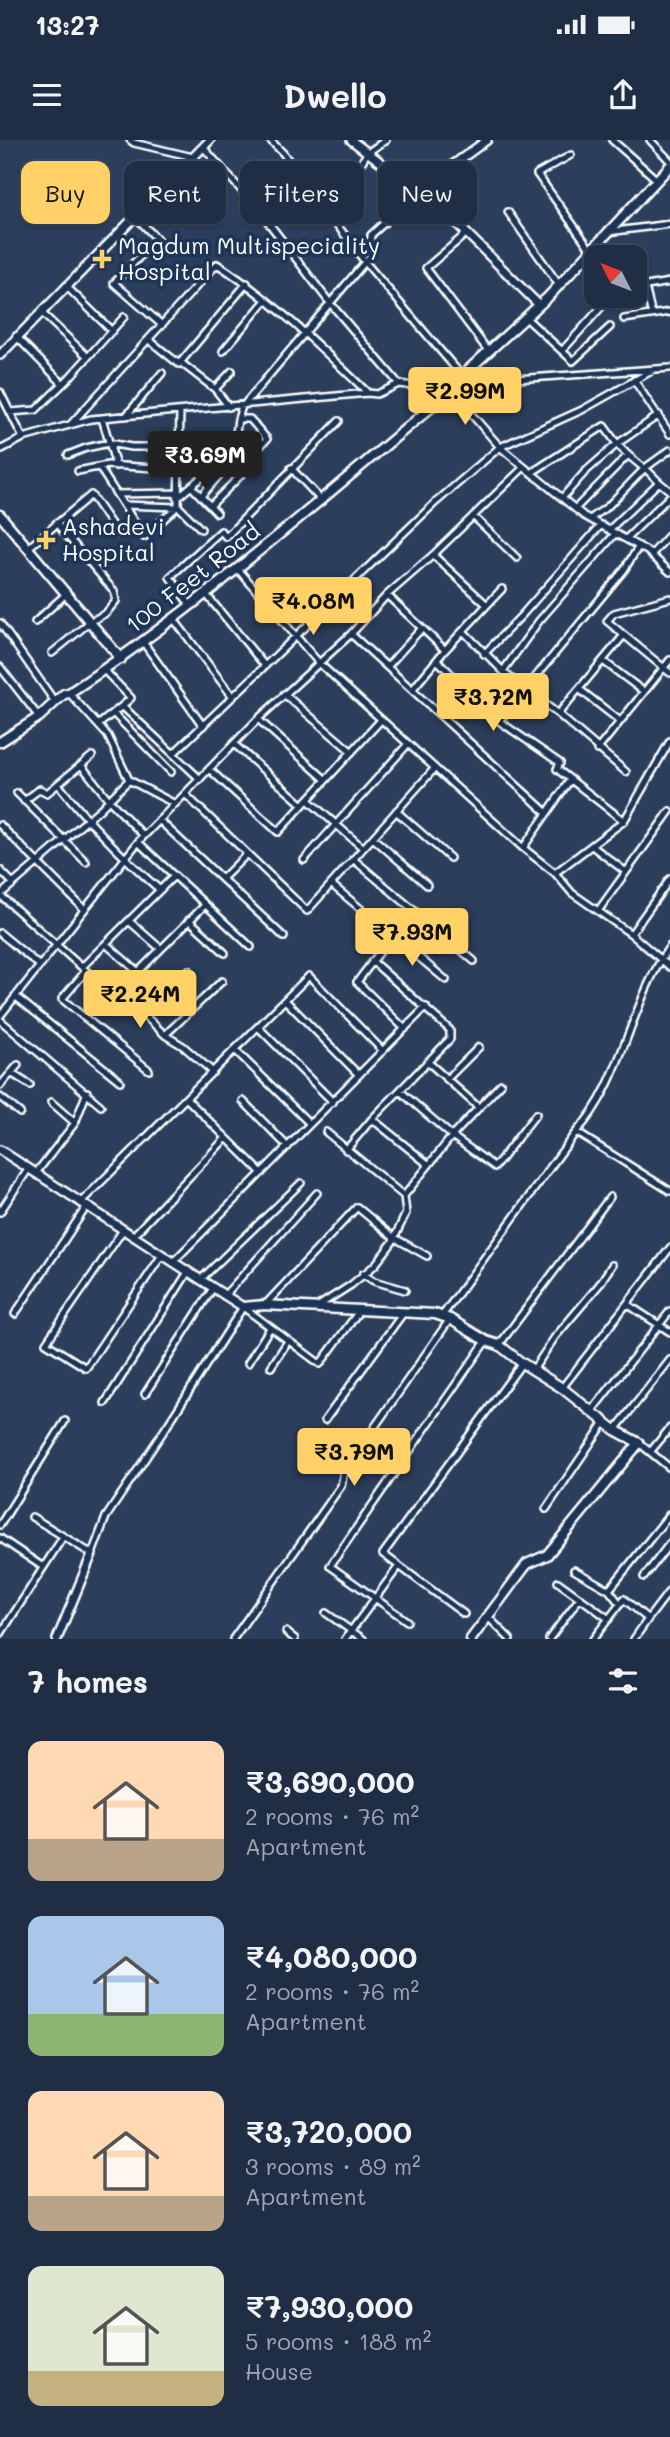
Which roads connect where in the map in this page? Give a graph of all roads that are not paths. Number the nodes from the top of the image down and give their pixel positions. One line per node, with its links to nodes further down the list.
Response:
1 (130, 140): 12 (street)
2 (210, 140): 9 (street)
3 (270, 140): 14 (street)
4 (351, 140): 10 (street)
5 (386, 140): 10 (street)
6 (486, 140): 17 (street)
7 (612, 140): 20 (street)
8 (649, 140): 18 (street)
9 (203, 147): 12 (street); 41 (street)
10 (367, 153): 15 (street); 16 (street)
11 (571, 155): 30 (street)
12 (192, 157): 13 (street)
13 (188, 161)
14 (289, 161)
15 (362, 161)
16 (378, 161)
17 (458, 161)
18 (670, 161)
19 (670, 166): 20 (main road, 100 Feet Road)
20 (657, 180): 28 (main road, 100 Feet Road)
21 (508, 212): 36 (street)
22 (127, 224): 37 (street)
23 (143, 224): 50 (street)
24 (337, 224): 33 (street)
25 (383, 224): 33 (street)
26 (457, 224): 29 (street)
27 (670, 224): 28 (street)
28 (608, 232): 31 (main road, 100 Feet Road)
29 (467, 233): 42 (street); 58 (street)
30 (587, 245)
31 (596, 245)
32 (584, 258): 36 (main road, 100 Feet Road)
33 (365, 262): 41 (street); 66 (street)
34 (670, 282): 38 (street)
35 (247, 283): 40 (street); 50 (street); 61 (street)
36 (559, 285): 42 (main road, 100 Feet Road)
37 (66, 286): 45 (street); 52 (street)
38 (648, 286)
39 (648, 299): 46 (street)
40 (266, 300): 53 (street); 56 (street)
41 (330, 303): 53 (street); 69 (street)
42 (540, 305): 48 (main road, 100 Feet Road)
43 (600, 308): 57 (street)
44 (670, 312): 46 (street)
45 (42, 313): 54 (street); 60 (street)
46 (652, 315): 49 (street)
47 (124, 317): 52 (street)
48 (526, 318): 57 (street); 58 (main road, 100 Feet Road)
49 (624, 319)
50 (162, 325): 55 (street)
51 (610, 327): 57 (street)
52 (112, 331): 60 (street)
53 (305, 333): 73 (street); 74 (street)
54 (16, 337): 59 (street); 68 (street)
55 (149, 340): 61 (street); 84 (street)
56 (223, 351)
57 (562, 351)
58 (489, 352): 66 (main road, 100 Feet Road)
59 (0, 355)
60 (88, 357): 68 (street)
61 (180, 362): 70 (street)
62 (670, 368): 63 (street)
63 (655, 369): 67 (street); 71 (street)
64 (232, 371): 70 (street)
65 (162, 373): 79 (street)
66 (463, 376): 71 (main road, 100 Feet Road)
67 (634, 380): 78 (street); 91 (street)
68 (63, 384): 77 (street)
69 (399, 384): 71 (street); 73 (street)
70 (215, 389): 75 (street)
71 (451, 391): 91 (street); 114 (main road, 100 Feet Road)
72 (0, 392): 77 (street)
73 (368, 393): 74 (street)
74 (243, 406): 75 (street); 81 (street); 82 (street)
75 (229, 407): 76 (street)
76 (180, 411): 79 (street); 90 (street)
77 (10, 412): 86 (street)
78 (659, 415): 85 (street); 89 (street)
79 (126, 416): 80 (street)
80 (102, 418): 84 (street); 88 (street)
81 (238, 419): 82 (street); 87 (street)
82 (250, 419): 103 (street)
83 (339, 421): 100 (street)
84 (71, 424): 86 (street)
85 (670, 433)
86 (23, 438): 92 (street)
87 (236, 438): 90 (street); 96 (street)
88 (109, 443): 90 (street); 94 (street); 98 (street)
89 (617, 444): 95 (street); 106 (street); 113 (street)
90 (178, 447): 102 (street)
91 (500, 447): 101 (street); 153 (street)
92 (0, 450)
93 (670, 450): 104 (street)
94 (68, 455)
95 (628, 455): 104 (street); 118 (street)
96 (232, 461): 97 (street); 103 (street); 112 (street)
97 (218, 464): 102 (street); 108 (street)
98 (116, 466): 99 (street); 102 (street)
99 (99, 467): 105 (street); 110 (street)
100 (291, 467): 114 (street); 143 (street)
101 (524, 467): 106 (street); 121 (street)
102 (177, 468): 111 (street)
103 (239, 468): 117 (street)
104 (645, 469): 107 (street); 122 (street)
105 (78, 471)
106 (531, 473): 113 (street)
107 (659, 482): 109 (street); 126 (street)
108 (191, 486): 111 (street); 112 (street)
109 (670, 493): 130 (street)
110 (116, 494): 111 (street); 115 (street)
111 (177, 495): 116 (street)
112 (201, 496): 117 (street)
113 (562, 498): 118 (street)
114 (322, 501): 136 (main road, 100 Feet Road)
115 (123, 505): 116 (street); 116 (street)
116 (177, 506): 125 (street)
117 (211, 506): 119 (street)
118 (575, 509): 122 (street)
119 (218, 513)
120 (0, 515): 132 (main road)
121 (473, 516): 133 (street); 135 (street)
122 (590, 519): 124 (street)
123 (56, 523): 127 (street); 132 (street); 147 (street)
124 (601, 525): 126 (street); 157 (street)
125 (201, 529)
126 (609, 530): 128 (street)
127 (118, 534)
128 (615, 534): 130 (street); 168 (street)
129 (670, 534): 134 (street)
130 (625, 539): 131 (street)
131 (639, 546): 134 (street); 170 (street)
132 (28, 548): 140 (main road)
133 (433, 555): 141 (street); 144 (street)
134 (652, 555): 137 (street)
135 (517, 558)
136 (237, 568): 139 (main road, 100 Feet Road); 153 (street)
137 (670, 572)
138 (502, 589): 144 (street)
139 (205, 593): 143 (main road, 100 Feet Road); 163 (street)
140 (66, 594): 146 (street); 147 (main road)
141 (387, 595): 149 (street); 151 (street)
142 (670, 598): 152 (street)
143 (190, 605): 145 (main road, 100 Feet Road)
144 (487, 605): 150 (street)
145 (173, 618): 154 (main road, 100 Feet Road); 176 (street)
146 (35, 622)
147 (90, 622): 156 (street); 158 (main road)
148 (0, 623): 177 (street)
149 (422, 628): 155 (street); 165 (street)
150 (463, 631): 155 (street); 157 (street)
151 (351, 634): 162 (street); 165 (street)
152 (624, 635): 160 (street); 166 (street)
153 (295, 636): 162 (street); 163 (street)
154 (143, 642): 158 (main road, 100 Feet Road); 187 (street)
155 (444, 650): 159 (street)
156 (52, 653)
157 (484, 653): 168 (street)
158 (121, 659): 167 (main road, 100 Feet Road)
159 (437, 660): 172 (street); 185 (street)
160 (603, 660): 171 (street); 173 (street)
161 (670, 660): 166 (street)
162 (319, 663): 175 (street); 183 (street)
163 (265, 666): 176 (street)
164 (0, 667): 181 (street)
165 (387, 667): 172 (street)
166 (663, 668): 169 (street); 173 (street)
167 (104, 670): 174 (main road, 100 Feet Road); 178 (street)
168 (503, 671): 170 (street)
169 (670, 673)
170 (524, 689): 180 (street); 185 (street)
171 (579, 689): 180 (street); 184 (street)
172 (412, 690): 215 (street)
173 (643, 691): 184 (street)
174 (69, 693): 177 (main road, 100 Feet Road); 186 (street)
175 (284, 694): 182 (street); 193 (street)
176 (233, 697): 187 (street)
177 (55, 702): 181 (main road, 100 Feet Road)
178 (122, 706): 179 (street); 194 (street)
179 (113, 713): 186 (street); 199 (street)
180 (558, 715): 192 (street)
181 (40, 717): 188 (main road, 100 Feet Road)
182 (258, 719): 190 (street); 203 (street)
183 (381, 720): 191 (street); 193 (street)
184 (621, 721): 192 (street)
185 (499, 722): 204 (street)
186 (98, 725): 202 (street)
187 (203, 726): 194 (street)
188 (2, 739)
189 (670, 741): 218 (street)
190 (234, 744): 198 (street); 212 (street)
191 (408, 744): 197 (street); 219 (street)
192 (597, 750): 200 (street)
193 (352, 752): 203 (street)
194 (173, 754): 201 (street)
195 (92, 756): 196 (street)
196 (81, 765): 205 (street); 208 (street)
197 (435, 768): 213 (street); 227 (street)
198 (209, 769): 201 (street); 212 (street)
199 (171, 772)
200 (626, 772)
201 (200, 779): 207 (street)
202 (129, 780): 208 (street); 211 (street)
203 (326, 780): 209 (street)
204 (570, 780): 215 (street); 218 (street)
205 (58, 784): 210 (street); 216 (street)
206 (17, 793): 210 (street)
207 (185, 794): 211 (street); 228 (street)
208 (109, 800): 216 (street); 221 (street)
209 (308, 800): 212 (street); 219 (street)
210 (24, 801): 223 (street)
211 (175, 804): 217 (street)
212 (303, 805)
213 (396, 811): 222 (street); 229 (street)
214 (670, 811): 236 (street)
215 (547, 813): 227 (street)
216 (87, 820): 223 (street); 230 (street)
217 (159, 820): 221 (street); 239 (street)
218 (624, 821): 225 (street)
219 (336, 824): 226 (street); 232 (street)
220 (0, 825): 233 (street)
221 (144, 836): 224 (street)
222 (373, 838): 226 (street); 243 (street)
223 (65, 839): 233 (street); 234 (street)
224 (138, 842): 230 (street); 238 (street)
225 (592, 846): 236 (street); 237 (street)
226 (363, 848): 231 (street)
227 (523, 848): 237 (street)
228 (247, 854): 239 (street); 242 (street)
229 (450, 858)
230 (124, 859): 244 (street); 247 (street)
231 (353, 859): 242 (street); 263 (street)
232 (304, 860)
233 (37, 862): 241 (street); 247 (street)
234 (86, 862)
235 (0, 870): 241 (street)
236 (626, 872): 248 (street)
237 (555, 873): 248 (street)
238 (174, 876): 244 (street); 246 (street)
239 (222, 879): 254 (street)
240 (670, 879): 252 (street)
241 (13, 883): 245 (street)
242 (331, 884): 253 (street)
243 (427, 885)
244 (160, 890): 250 (street)
245 (0, 895): 255 (street)
246 (205, 905): 249 (street); 258 (street)
247 (84, 909): 255 (street)
248 (598, 911): 252 (street)
249 (189, 920): 259 (street); 260 (street)
250 (129, 921): 256 (street); 259 (street)
251 (0, 933): 264 (street)
252 (631, 934): 261 (street)
253 (392, 936): 262 (street); 269 (street)
254 (284, 937)
255 (56, 944): 264 (street); 266 (street)
256 (106, 944): 266 (street); 268 (street)
257 (670, 946): 261 (street)
258 (251, 947)
259 (161, 949): 268 (street)
260 (225, 953)
261 (661, 959): 265 (street); 309 (street)
262 (372, 961): 274 (street); 278 (street)
263 (474, 961)
264 (40, 966): 272 (street)
265 (670, 967)
266 (84, 969): 271 (street); 285 (street)
267 (189, 970): 276 (street)
268 (138, 972): 271 (street)
269 (446, 979)
270 (222, 981): 279 (street)
271 (116, 994): 276 (street)
272 (15, 996): 275 (street); 290 (street)
273 (285, 1000): 277 (street); 282 (street); 288 (street)
274 (426, 1007): 278 (street); 283 (street)
275 (1, 1013): 295 (street)
276 (142, 1013): 279 (street)
277 (258, 1027): 281 (street); 300 (street)
278 (405, 1029): 282 (street)
279 (165, 1035): 286 (street)
280 (479, 1047): 289 (street)
281 (235, 1050): 286 (street); 307 (street)
282 (383, 1051): 288 (street)
283 (428, 1062): 289 (street); 294 (street)
284 (18, 1065): 287 (street)
285 (149, 1070)
286 (213, 1072): 297 (street)
287 (10, 1073): 292 (street); 293 (street)
288 (359, 1075): 300 (street)
289 (447, 1079): 302 (street)
290 (120, 1081)
291 (501, 1084): 302 (street)
292 (30, 1085)
293 (0, 1086)
294 (400, 1091): 305 (street); 310 (street)
295 (87, 1092): 301 (street); 306 (street)
296 (0, 1097): 303 (street)
297 (186, 1098): 311 (street); 323 (street)
298 (243, 1101): 312 (street)
299 (51, 1102): 306 (street)
300 (333, 1102): 307 (street)
301 (101, 1107)
302 (478, 1107): 310 (street)
303 (20, 1113)
304 (536, 1114): 310 (street)
305 (372, 1119): 314 (street); 315 (street)
306 (75, 1123): 316 (street)
307 (310, 1124): 312 (street)
308 (326, 1132): 314 (street)
309 (576, 1132): 319 (street); 347 (street)
310 (452, 1136): 315 (street)
311 (226, 1138): 317 (street); 326 (street)
312 (288, 1147): 317 (street)
313 (0, 1150): 316 (street)
314 (346, 1150): 321 (street)
315 (429, 1165): 321 (street)
316 (32, 1171): 323 (street); 324 (street)
317 (262, 1173): 331 (street)
318 (301, 1183): 335 (street)
319 (670, 1191)
320 (317, 1193): 338 (street)
321 (404, 1196): 327 (street)
322 (610, 1197): 353 (street)
323 (84, 1204): 325 (street); 346 (street)
324 (0, 1212)
325 (123, 1230): 326 (street); 329 (street)
326 (133, 1236): 329 (street)
327 (393, 1237): 330 (street); 334 (street); 340 (street)
328 (670, 1248): 339 (street)
329 (162, 1255): 331 (street)
330 (427, 1256)
331 (173, 1262): 333 (street)
332 (612, 1265): 358 (street)
333 (188, 1272): 335 (street); 361 (street)
334 (363, 1275): 337 (street); 342 (street)
335 (200, 1280): 336 (street)
336 (213, 1288): 338 (street); 360 (street)
337 (405, 1290)
338 (224, 1296): 341 (street)
339 (627, 1304): 348 (street); 359 (street)
340 (265, 1305): 341 (main road); 342 (main road)
341 (243, 1307): 349 (street); 378 (street)
342 (315, 1308): 343 (main road)
343 (360, 1310): 345 (main road); 351 (street)
344 (670, 1311): 348 (street)
345 (404, 1312): 347 (main road); 363 (street)
346 (15, 1314)
347 (446, 1318): 352 (main road); 399 (street)
348 (659, 1325): 350 (street); 362 (street)
349 (270, 1328): 351 (street); 355 (street)
350 (670, 1332)
351 (288, 1341): 357 (street)
352 (486, 1341): 353 (main road); 386 (street)
353 (499, 1345): 356 (main road)
354 (670, 1360): 367 (street)
355 (248, 1363)
356 (522, 1363): 358 (main road); 379 (street)
357 (271, 1367)
358 (533, 1370): 359 (main road)
359 (562, 1388): 362 (main road)
360 (145, 1394)
361 (105, 1402)
362 (591, 1412): 365 (main road)
363 (325, 1420)
364 (65, 1421): 374 (street)
365 (605, 1422): 367 (main road); 371 (street)
366 (670, 1428): 369 (street)
367 (615, 1430): 368 (main road)
368 (639, 1443): 369 (street); 391 (main road)
369 (651, 1451): 370 (street)
370 (670, 1468)
371 (546, 1509)
372 (670, 1514): 384 (street)
373 (32, 1517): 375 (street)
374 (0, 1525)
375 (63, 1536): 378 (street); 380 (street)
376 (0, 1538): 380 (street)
377 (670, 1543): 382 (street)
378 (92, 1554): 398 (street)
379 (399, 1566): 386 (street); 390 (street)
380 (43, 1567): 397 (street)
381 (574, 1570): 384 (street)
382 (644, 1577)
383 (558, 1582): 387 (street)
384 (609, 1590): 388 (street)
385 (670, 1590): 393 (street)
386 (375, 1599): 394 (street); 395 (street)
387 (579, 1599): 392 (street); 405 (street)
388 (620, 1604): 392 (street); 393 (street)
389 (326, 1613): 395 (street)
390 (464, 1614)
391 (487, 1616): 403 (main road); 404 (street)
392 (609, 1619): 406 (street)
393 (648, 1619): 407 (street)
394 (407, 1621)
395 (352, 1631): 401 (street); 402 (street)
396 (286, 1632): 400 (street)
397 (0, 1636)
398 (57, 1639)
399 (233, 1639)
400 (295, 1639)
401 (345, 1639)
402 (363, 1639)
403 (471, 1639)
404 (510, 1639)
405 (549, 1639)
406 (593, 1639)
407 (634, 1639)

